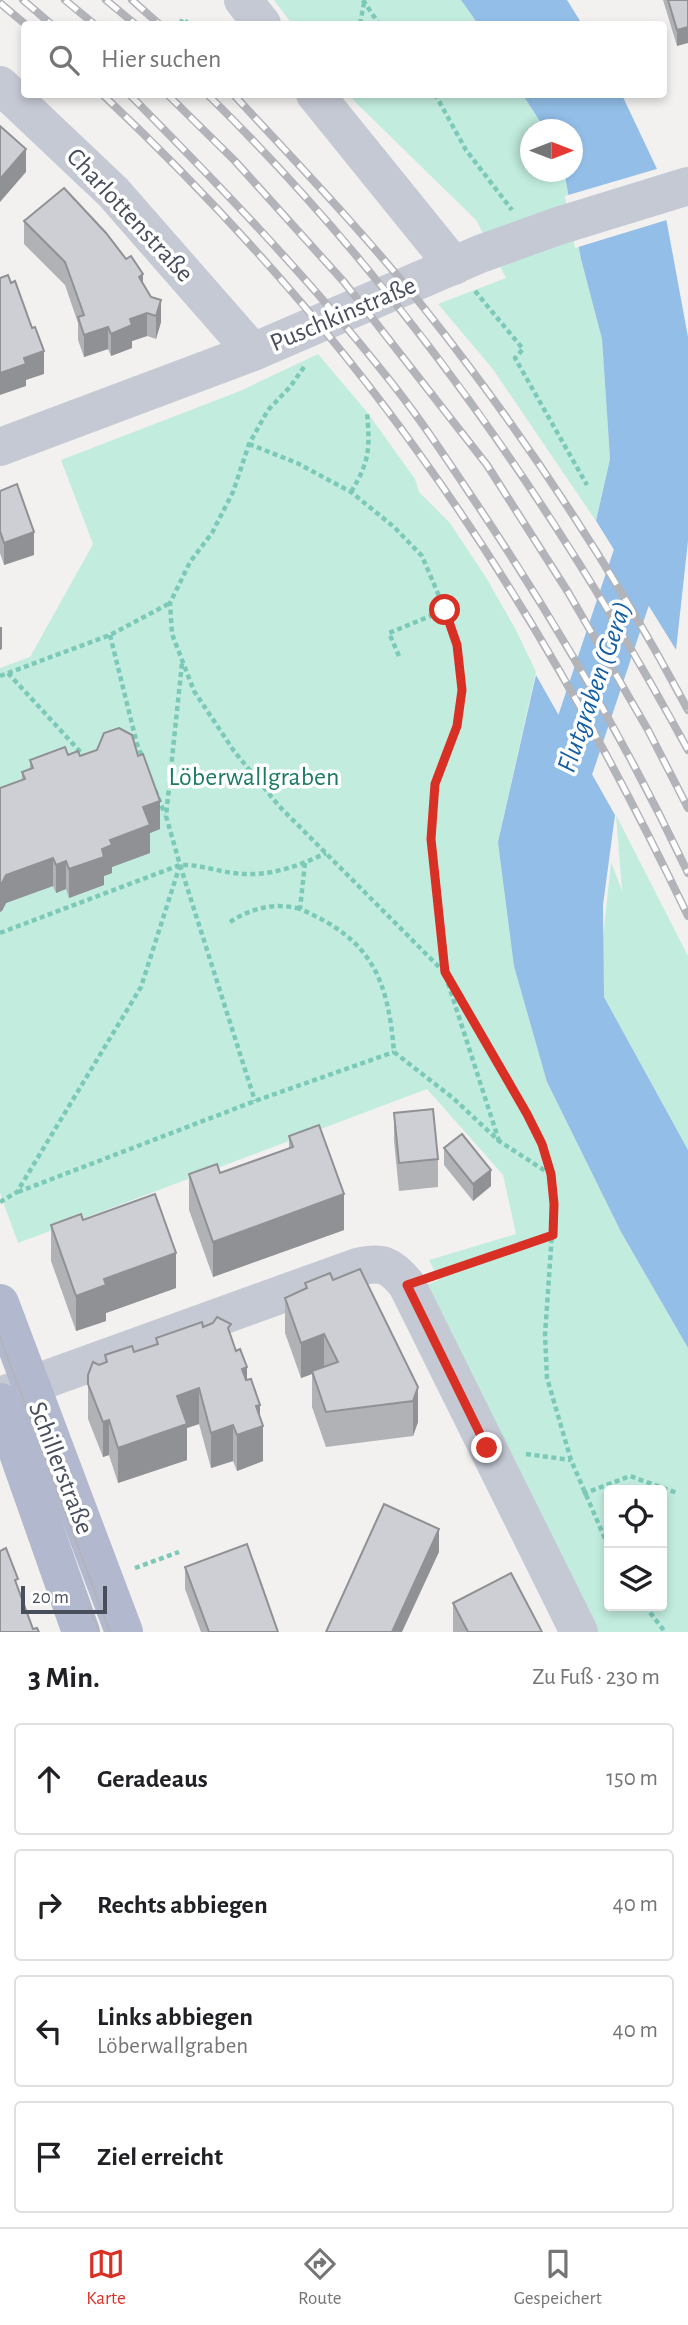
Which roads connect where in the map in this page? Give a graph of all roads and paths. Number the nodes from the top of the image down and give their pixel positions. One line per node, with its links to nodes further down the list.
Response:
1 (243, 0): 3 (street)
2 (364, 1): 4 (path); 5 (path)
3 (260, 21)
4 (361, 21)
5 (377, 21)
6 (0, 85): 13 (street, Charlottenstraße)
7 (318, 98): 11 (street)
8 (437, 98): 10 (path)
9 (680, 188): 10 (street, Puschkinstraße)
10 (545, 230): 11 (street, Puschkinstraße)
11 (454, 266): 12 (street, Puschkinstraße); 17 (path)
12 (297, 334): 13 (street, Puschkinstraße); 15 (path)
13 (253, 352): 16 (street, Puschkinstraße)
14 (367, 412): 18 (path)
15 (249, 444): 18 (path); 19 (path)
16 (0, 447)
17 (587, 485)
18 (351, 492): 20 (path)
19 (170, 603): 21 (path); 23 (path)
20 (445, 610): 22 (path); 38 (path)
21 (110, 635): 24 (path); 26 (path)
22 (399, 656)
23 (182, 662): 31 (path); 32 (path)
24 (8, 673): 25 (path); 28 (path)
25 (0, 676)
26 (137, 744): 27 (path); 29 (path)
27 (125, 748)
28 (89, 761)
29 (147, 768)
30 (152, 780): 31 (path)
31 (166, 816): 34 (path)
32 (326, 853): 33 (path); 38 (path)
33 (305, 863): 34 (path); 35 (path)
34 (180, 865): 37 (path); 40 (path); 43 (path)
35 (300, 909): 36 (path); 39 (path)
36 (230, 922)
37 (0, 933)
38 (445, 972): 41 (path); 42 (path)
39 (394, 1052): 40 (path); 41 (path)
40 (255, 1101): 43 (path)
41 (499, 1141): 42 (path)
42 (551, 1174): 45 (path)
43 (17, 1192): 44 (path)
44 (0, 1202)
45 (553, 1235): 46 (path); 50 (path)
46 (398, 1275): 48 (street); 57 (street)
47 (0, 1303): 48 (main road, Schillerstraße)
48 (10, 1394): 55 (main road, Schillerstraße); 56 (main road, Schillerstraße)
49 (677, 1493): 50 (path)
50 (583, 1494): 51 (path)
51 (604, 1538)
52 (179, 1552): 53 (path)
53 (124, 1572)
54 (649, 1611): 58 (path)
55 (81, 1632)
56 (124, 1632)
57 (579, 1632)
58 (665, 1632)

